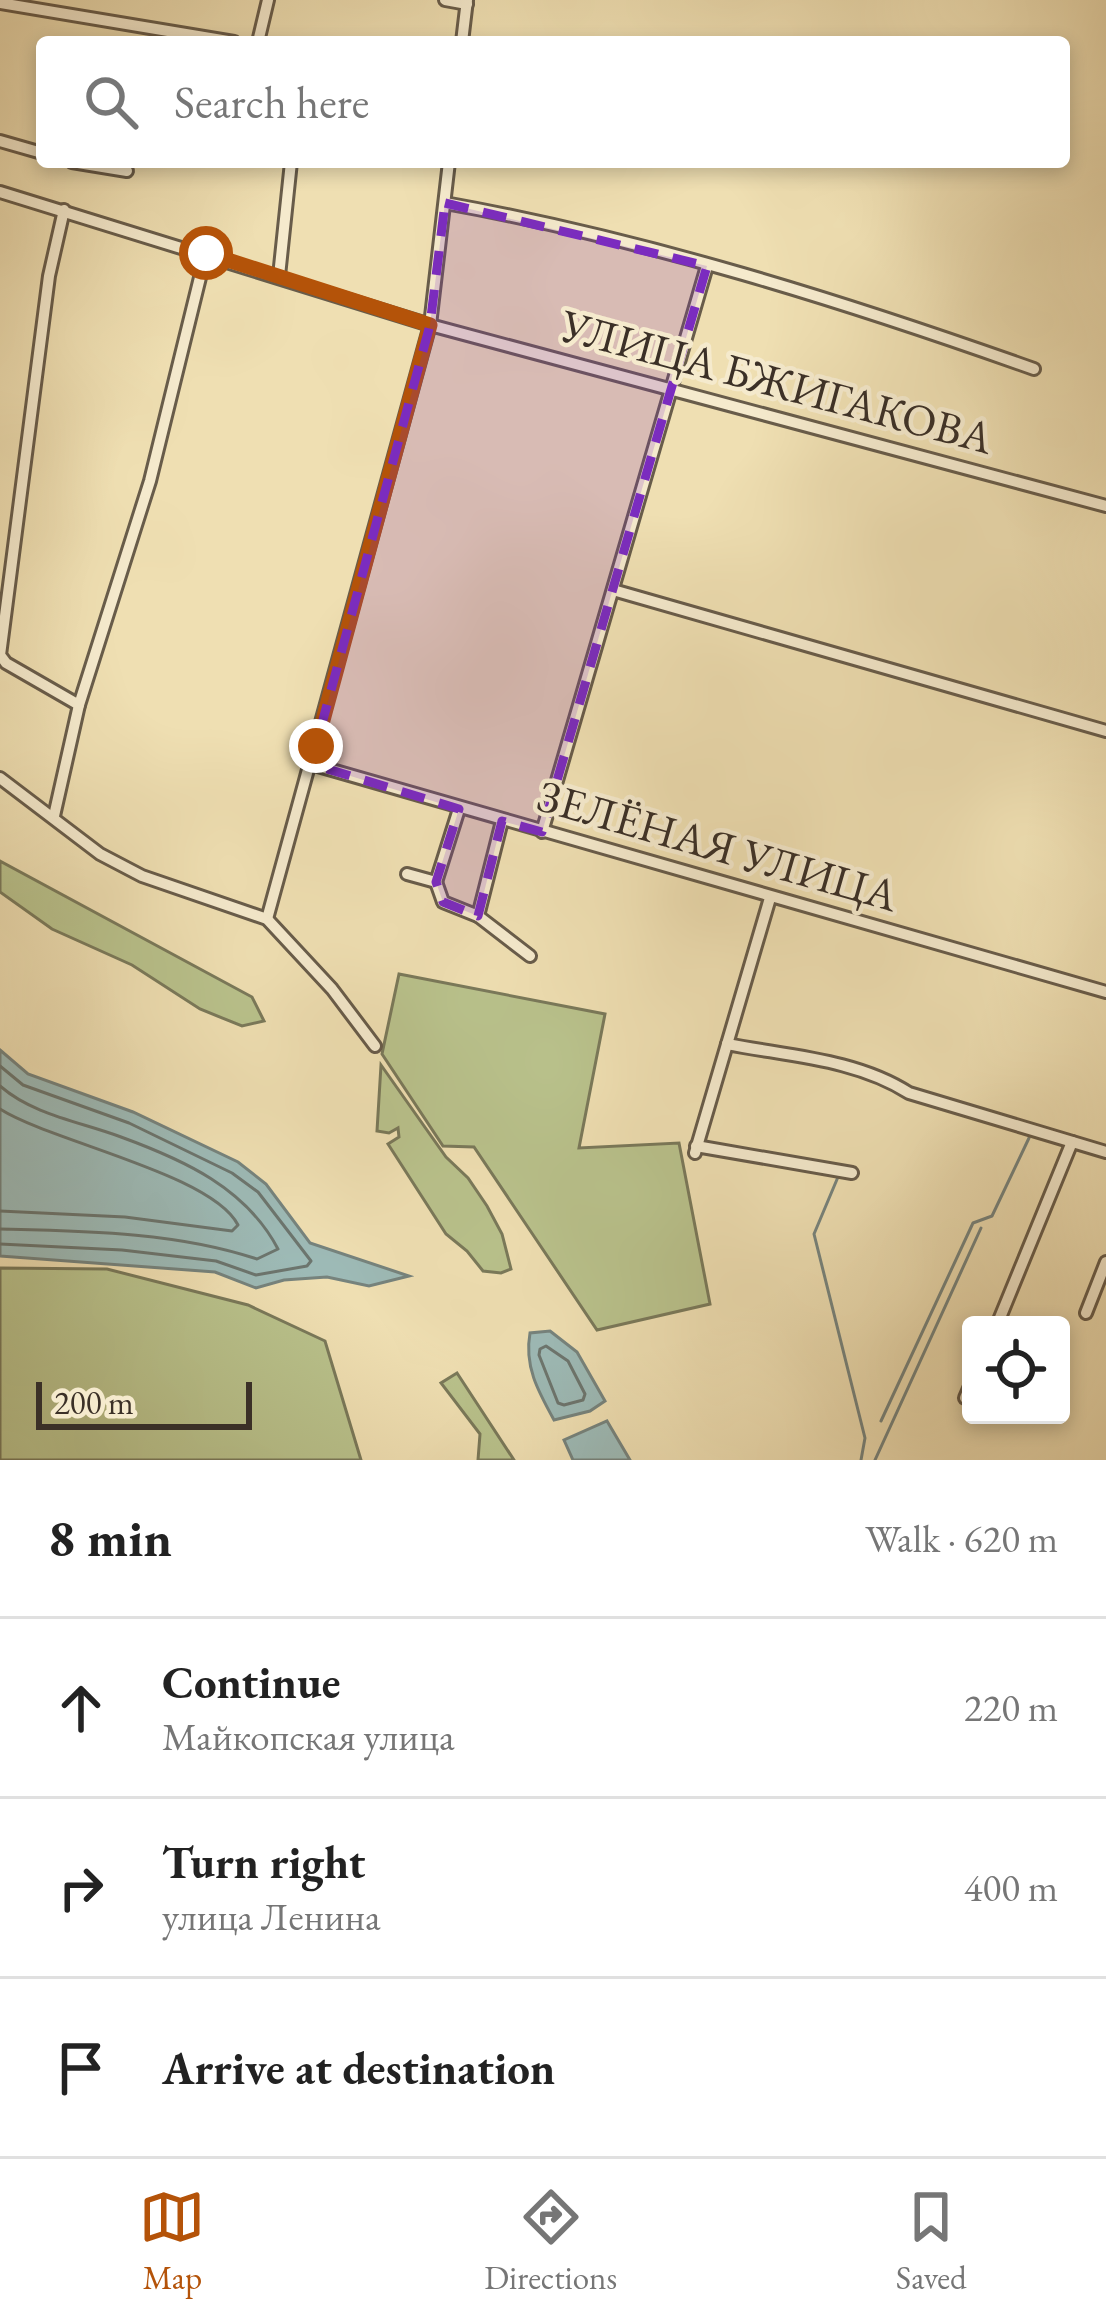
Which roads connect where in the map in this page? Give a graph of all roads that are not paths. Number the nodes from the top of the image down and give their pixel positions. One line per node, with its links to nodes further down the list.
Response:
1 (268, 0): 6 (street)
2 (445, 0): 3 (street)
3 (467, 2): 7 (street)
4 (0, 3): 5 (street)
5 (198, 36)
6 (259, 36)
7 (463, 36)
8 (0, 141): 9 (street)
9 (36, 151)
10 (109, 168): 13 (street)
11 (290, 168): 19 (street)
12 (448, 168): 15 (street)
13 (127, 171)
14 (0, 192): 16 (street, УЛИЦА БЖИГАКОВА)
15 (445, 203): 18 (street); 20 (street)
16 (64, 210): 17 (street, УЛИЦА БЖИГАКОВА); 25 (street)
17 (206, 253): 19 (street, УЛИЦА БЖИГАКОВА); 25 (street)
18 (707, 266): 21 (street); 22 (street)
19 (279, 276): 20 (street, УЛИЦА БЖИГАКОВА)
20 (430, 325): 22 (street, УЛИЦА БЖИГАКОВА); 27 (street)
21 (1034, 369)
22 (674, 392): 23 (street, УЛИЦА БЖИГАКОВА); 24 (street)
23 (1106, 506)
24 (613, 590): 26 (street); 32 (street)
25 (79, 705): 30 (street)
26 (1106, 731)
27 (310, 764): 29 (street, ЗЕЛЁНАЯ УЛИЦА); 37 (street)
28 (0, 778): 30 (street)
29 (459, 808): 31 (street, ЗЕЛЁНАЯ УЛИЦА); 34 (street)
30 (53, 816): 37 (street)
31 (502, 821): 32 (street, ЗЕЛЁНАЯ УЛИЦА); 36 (street)
32 (542, 832): 35 (street, ЗЕЛЁНАЯ УЛИЦА)
33 (407, 874): 34 (street)
34 (436, 882): 36 (street)
35 (770, 898): 39 (street, ЗЕЛЁНАЯ УЛИЦА); 40 (street)
36 (478, 916): 38 (street)
37 (267, 919): 41 (street)
38 (530, 956)
39 (1106, 992)
40 (727, 1044): 42 (street); 44 (street)
41 (375, 1046)
42 (1072, 1142): 43 (street); 47 (street)
43 (1106, 1152)
44 (852, 1173)
45 (1106, 1262): 46 (street)
46 (1086, 1313)
47 (1001, 1316)

